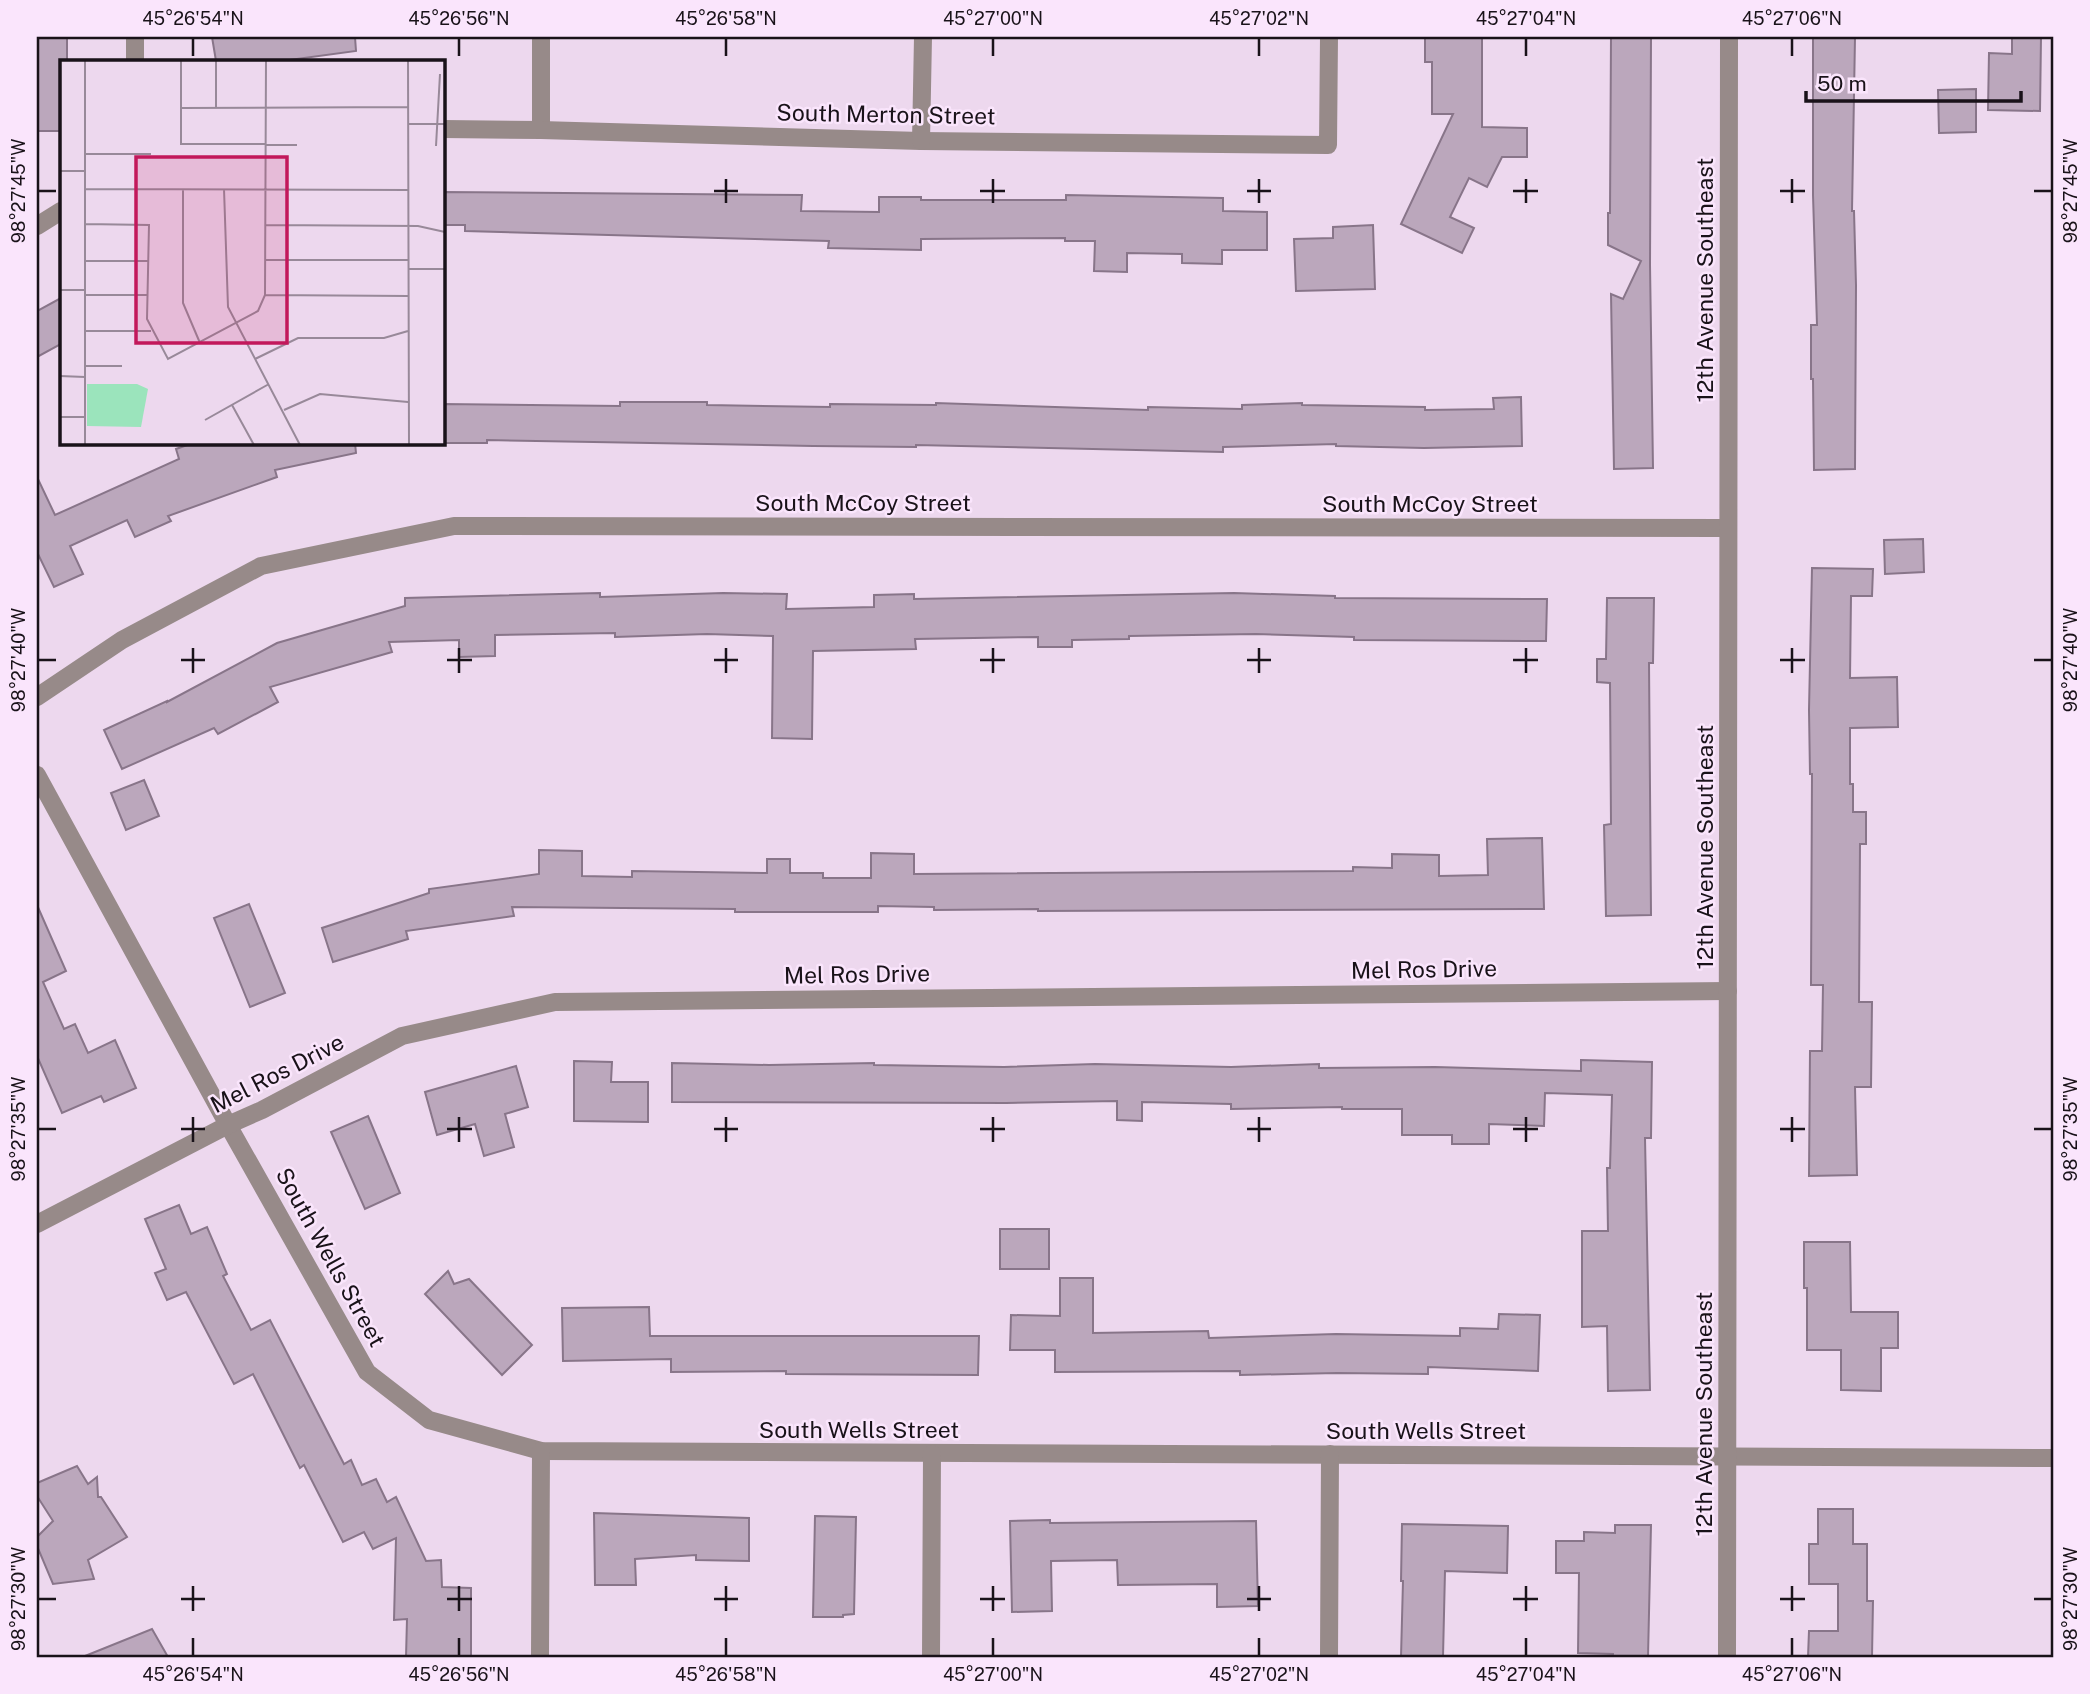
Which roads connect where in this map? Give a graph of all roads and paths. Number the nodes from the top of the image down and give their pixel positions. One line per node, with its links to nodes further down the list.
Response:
1 (135, 37): 6 (street)
2 (541, 37): 8 (street)
3 (923, 37): 9 (street)
4 (1329, 37): 9 (street, South Merton Street)
5 (1729, 37): 12 (street, 12th Avenue Southeast)
6 (135, 60)
7 (444, 129): 8 (street, South Merton Street)
8 (541, 130): 9 (street, South Merton Street)
9 (922, 141)
10 (60, 212): 11 (street)
11 (37, 226)
12 (1728, 528): 13 (street, South McCoy Street); 15 (street, 12th Avenue Southeast)
13 (37, 697)
14 (37, 775): 16 (street, South Wells Street)
15 (1728, 991): 16 (street, Mel Ros Drive); 21 (street, 12th Avenue Southeast)
16 (228, 1125): 17 (street, Mel Ros Drive); 18 (street, South Wells Street)
17 (37, 1224)
18 (541, 1451): 19 (street, South Wells Street); 23 (street)
19 (932, 1454): 20 (street, South Wells Street); 24 (street)
20 (1330, 1454): 21 (street, South Wells Street); 25 (street)
21 (1727, 1456): 22 (street, South Wells Street); 26 (street, 12th Avenue Southeast)
22 (2053, 1458)
23 (540, 1657)
24 (932, 1657)
25 (1329, 1657)
26 (1727, 1657)

